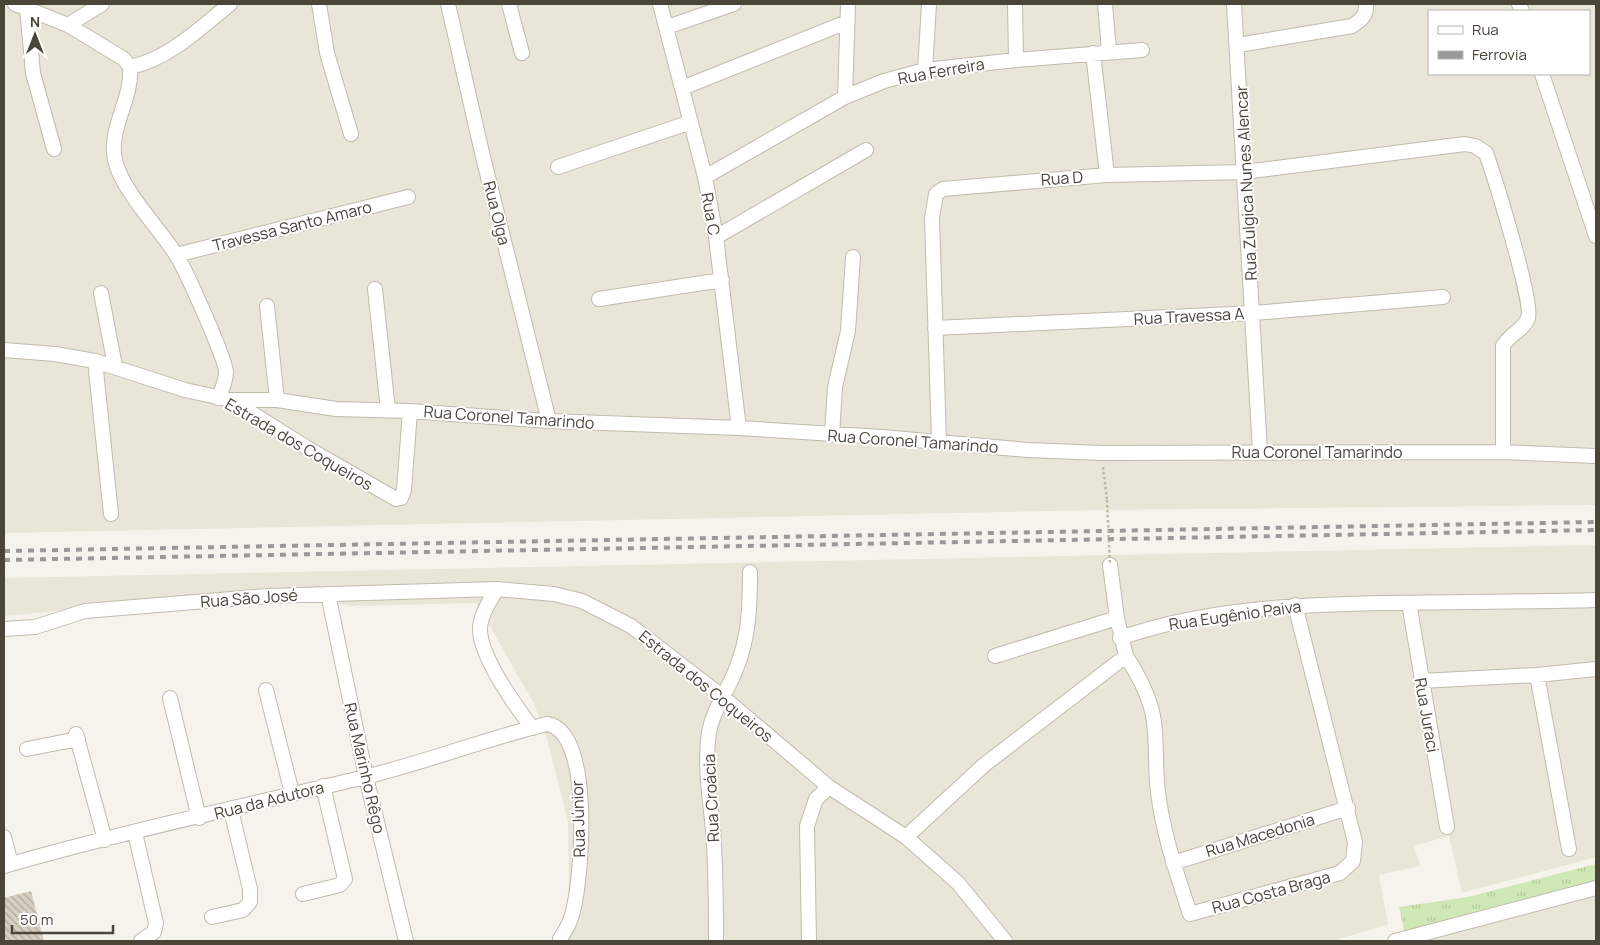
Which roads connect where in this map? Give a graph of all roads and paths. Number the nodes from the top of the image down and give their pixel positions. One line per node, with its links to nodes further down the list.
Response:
1 (102, 4): 16 (street)
2 (230, 4): 24 (street)
3 (319, 4): 30 (street)
4 (448, 4): 57 (street, Rua Olga)
5 (509, 4): 21 (street)
6 (660, 4): 17 (street, Rua C)
7 (848, 4): 15 (street)
8 (929, 4): 25 (street)
9 (1015, 4): 23 (street)
10 (1105, 4): 20 (street)
11 (1234, 4): 18 (street, Rua Zulgica Nunes Alencar)
12 (1366, 4): 18 (street)
13 (727, 5): 17 (street)
14 (21, 6): 16 (street); 31 (street)
15 (847, 22): 27 (street); 28 (street)
16 (68, 25): 24 (street)
17 (667, 27): 27 (street, Rua C)
18 (1238, 45): 34 (street, Rua Zulgica Nunes Alencar)
19 (1142, 50): 20 (street, Rua Ferreira)
20 (1109, 51): 22 (street, Rua Ferreira)
21 (522, 53)
22 (1093, 53): 23 (street, Rua Ferreira); 35 (street)
23 (1016, 60): 25 (street, Rua Ferreira)
24 (130, 67): 40 (street)
25 (925, 70): 28 (street, Rua Ferreira)
26 (1542, 75): 38 (street)
27 (682, 88): 29 (street, Rua C)
28 (845, 96): 36 (street, Rua Ferreira)
29 (691, 122): 33 (street); 36 (street, Rua C)
30 (351, 134)
31 (54, 149)
32 (866, 150): 39 (street)
33 (558, 167)
34 (1244, 172): 35 (street, Rua D); 48 (street, Rua Zulgica Nunes Alencar); 62 (street, Rua D)
35 (1107, 175): 49 (street, Rua D)
36 (704, 177): 39 (street, Rua C)
37 (408, 197): 40 (street, Travessa Santo Amaro)
38 (1596, 236)
39 (716, 237): 42 (street, Rua C)
40 (176, 255): 53 (street)
41 (853, 257): 59 (street)
42 (722, 280): 46 (street); 58 (street, Rua C)
43 (375, 290): 55 (street)
44 (101, 293): 52 (street)
45 (1443, 297): 48 (street, Rua Travessa A)
46 (599, 299)
47 (267, 306): 54 (street)
48 (1254, 313): 49 (street, Rua Travessa A); 61 (street, Rua Zulgica Nunes Alencar)
49 (935, 328): 60 (street, Rua D)
50 (4, 350): 51 (street, Estrada dos Coqueiros)
51 (95, 361): 52 (street, Estrada dos Coqueiros); 65 (street)
52 (115, 366): 53 (street, Estrada dos Coqueiros)
53 (225, 399): 54 (street, Rua Coronel Tamarindo); 56 (street, Estrada dos Coqueiros)
54 (277, 400): 55 (street, Rua Coronel Tamarindo)
55 (388, 410): 56 (street, Rua Coronel Tamarindo)
56 (410, 411): 57 (street, Rua Coronel Tamarindo)
57 (548, 422): 58 (street, Rua Coronel Tamarindo)
58 (739, 428): 59 (street, Rua Coronel Tamarindo)
59 (832, 435): 60 (street, Rua Coronel Tamarindo)
60 (939, 441): 63 (street, Rua Coronel Tamarindo)
61 (1260, 452): 62 (street, Rua Coronel Tamarindo); 63 (street, Rua Coronel Tamarindo)
62 (1503, 452): 64 (street, Rua Coronel Tamarindo)
63 (1102, 453): 66 (path, bridge)
64 (1596, 456)
65 (110, 514)
66 (1110, 565): 73 (street)
67 (750, 572): 82 (street, Rua Croácia)
68 (497, 589): 69 (street, Rua São José); 82 (street, Estrada dos Coqueiros); 84 (street)
69 (328, 594): 74 (street, Rua São José); 86 (street, Rua Marinho Rêgo)
70 (1596, 600): 71 (street, Rua Eugênio Paiva)
71 (1409, 603): 72 (street, Rua Eugênio Paiva); 80 (street, Rua Juraci)
72 (1295, 605): 75 (street, Rua Eugênio Paiva); 90 (street, Rua Costa Braga)
73 (1117, 618): 75 (street); 76 (street)
74 (4, 629)
75 (1120, 638): 77 (street)
76 (995, 656)
77 (1126, 656): 96 (street); 99 (street, Rua Costa Braga)
78 (1596, 669): 79 (street)
79 (1537, 675): 80 (street); 98 (street)
80 (1421, 681): 93 (street, Rua Juraci)
81 (266, 690): 89 (street)
82 (723, 697): 88 (street, Estrada dos Coqueiros); 107 (street, Rua Croácia)
83 (170, 698): 92 (street)
84 (532, 728): 86 (street, Rua da Adutora); 104 (street, Rua Júnior)
85 (27, 749): 97 (street)
86 (366, 777): 87 (street, Rua da Adutora); 106 (street, Rua Marinho Rêgo)
87 (323, 786): 89 (street, Rua da Adutora); 102 (street)
88 (829, 786): 96 (street, Estrada dos Coqueiros); 108 (street)
89 (292, 793): 91 (street, Rua da Adutora)
90 (1348, 808): 99 (street, Rua Macedonia); 99 (street, Rua Costa Braga)
91 (231, 810): 92 (street, Rua da Adutora); 103 (street)
92 (199, 818): 94 (street, Rua da Adutora)
93 (1447, 827)
94 (135, 833): 97 (street, Rua da Adutora); 105 (street)
95 (4, 837): 100 (street)
96 (906, 837): 109 (street, Estrada dos Coqueiros)
97 (105, 840): 100 (street, Rua da Adutora)
98 (1569, 848)
99 (1173, 862)
100 (7, 865)
101 (1596, 888): 110 (street)
102 (303, 894)
103 (212, 917)
104 (560, 939)
105 (141, 941)
106 (406, 941)
107 (716, 941)
108 (809, 941)
109 (1004, 941)
110 (1395, 941)

